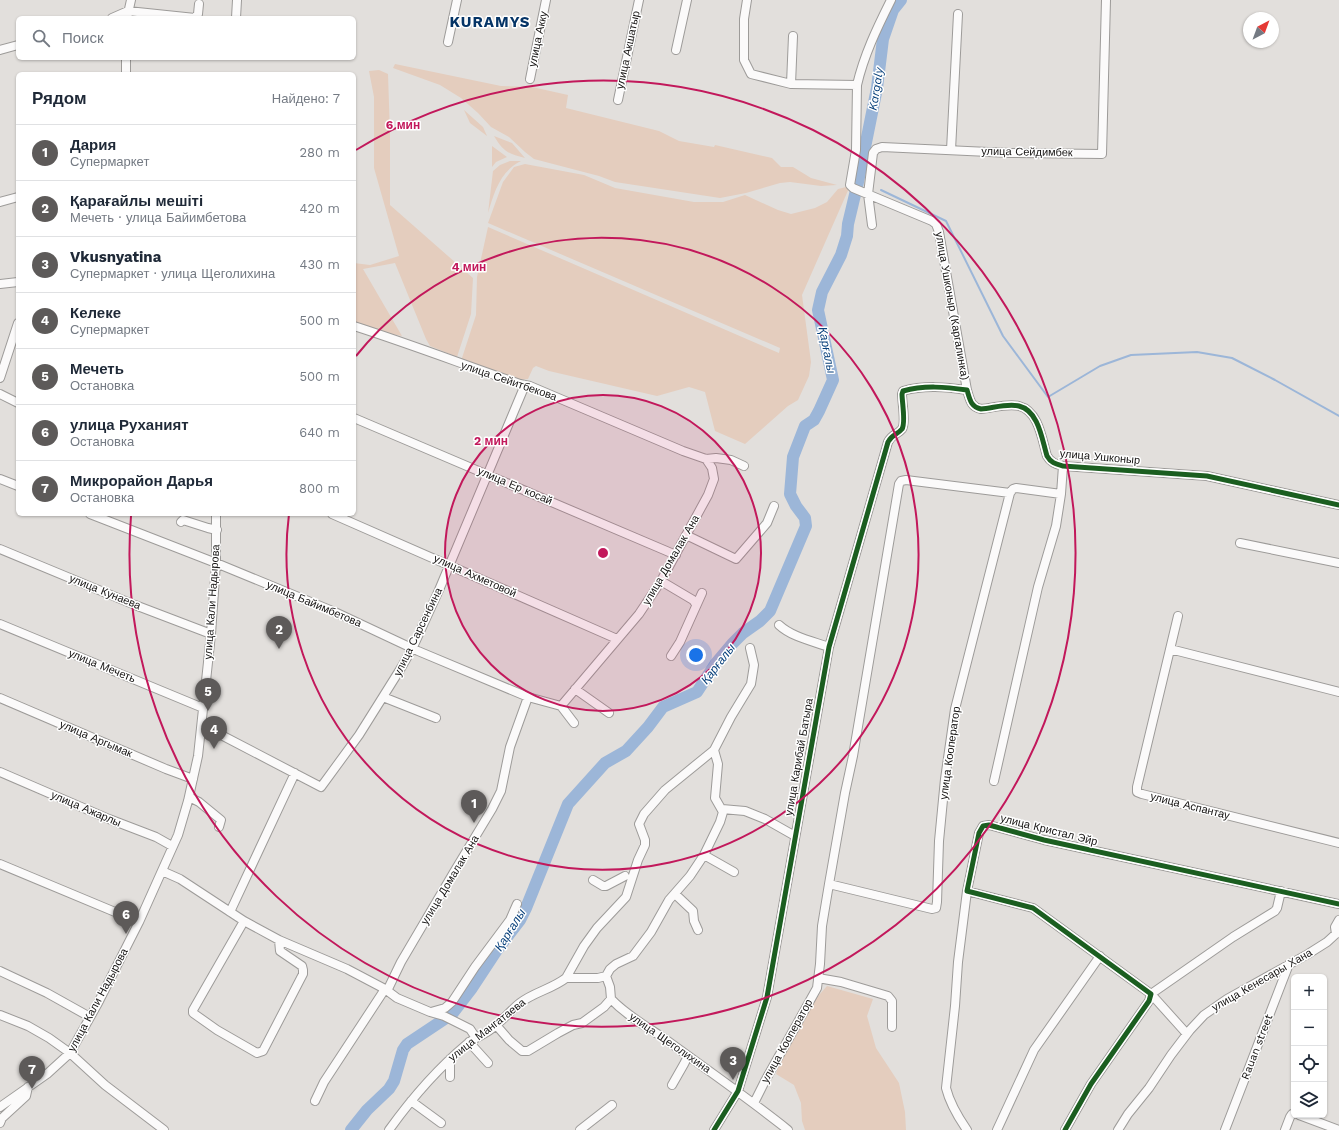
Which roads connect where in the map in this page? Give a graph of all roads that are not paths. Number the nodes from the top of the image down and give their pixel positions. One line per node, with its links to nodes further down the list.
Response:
1 (131, 0): 11 (street)
2 (237, 0): 15 (street)
3 (457, 0): 17 (street)
4 (546, 0): 23 (street, улица Акку)
5 (639, 0): 26 (street, улица Акшатыр)
6 (687, 0): 20 (street)
7 (748, 0): 24 (street)
8 (891, 0): 25 (street)
9 (1106, 0): 27 (street, улица Сейдимбек)
10 (199, 4): 14 (street)
11 (128, 14): 13 (street)
12 (958, 14): 27 (street)
13 (162, 16)
14 (196, 16)
15 (236, 16)
16 (793, 36): 24 (street)
17 (448, 42)
18 (16, 46): 19 (street)
19 (0, 50)
20 (676, 50)
21 (126, 60): 22 (street)
22 (126, 72)
23 (530, 79)
24 (791, 84): 25 (street)
25 (857, 86): 28 (street, улица Ушконыр (Каргалинка))
26 (618, 100)
27 (951, 150): 28 (street, улица Сейдимбек)
28 (868, 194): 31 (street, улица Сейдимбек); 38 (street, улица Ушконыр (Каргалинка))
29 (16, 198): 30 (street)
30 (0, 202)
31 (872, 225)
32 (16, 282): 33 (street)
33 (0, 284)
34 (356, 327): 37 (street, улица Сейитбекова)
35 (16, 329): 36 (street)
36 (0, 378)
37 (525, 385): 42 (street, улица Сейитбекова); 45 (street, улица Сарсенбина)
38 (967, 390): 44 (street, улица Ушконыр); 73 (street, улица Карибай Батыра)
39 (0, 394): 40 (street)
40 (16, 402)
41 (356, 419): 45 (street, улица Ер косай)
42 (706, 460): 43 (street); 57 (street, улица Домалак Ана)
43 (744, 466)
44 (1063, 466): 49 (street); 50 (street, улица Ушконыр)
45 (488, 475): 60 (street, улица Ер косай); 63 (street, улица Сарсенбина)
46 (0, 479): 47 (street)
47 (16, 485)
48 (1010, 494): 49 (street, улица Кооператор); 105 (street, улица Кооператор); 105 (street, улица Кооператор)
49 (1061, 494): 92 (street)
50 (1339, 505)
51 (774, 506): 57 (street)
52 (95, 516): 61 (street, улица Байимбетова)
53 (216, 516): 56 (street, улица Кали Надырова)
54 (337, 516): 63 (street, улица Ахметовой)
55 (181, 522): 56 (street)
56 (217, 530): 61 (street, улица Кали Надырова)
57 (686, 535): 60 (street, улица Домалак Ана)
58 (1240, 543): 62 (street)
59 (0, 549): 70 (street, улица Кунаева)
60 (676, 555): 64 (street, улица Домалак Ана)
61 (216, 563): 70 (street, улица Кали Надырова); 72 (street, улица Байимбетова)
62 (1339, 564)
63 (449, 565): 71 (street, улица Ахметовой); 72 (street, улица Сарсенбина)
64 (662, 581): 66 (street); 71 (street, улица Домалак Ана)
65 (702, 593): 66 (street)
66 (696, 604): 76 (street)
67 (1178, 616): 75 (street, улица Аспантау)
68 (0, 624): 83 (street, улица Мечеть)
69 (779, 625): 73 (street)
70 (211, 634): 83 (street, улица Кали Надырова)
71 (617, 640): 77 (street, улица Домалак Ана)
72 (413, 647): 79 (street, улица Сарсенбина); 80 (street, улица Байимбетова)
73 (829, 647): 96 (street, улица Карибай Батыра)
74 (750, 648): 88 (street)
75 (1170, 649): 78 (street); 97 (street, улица Аспантау)
76 (671, 656)
77 (575, 689): 82 (street, улица Домалак Ана); 84 (street)
78 (1339, 692)
79 (383, 697): 85 (street); 90 (street, улица Сарсенбина)
80 (528, 697): 82 (street, улица Байимбетова); 124 (street, улица Домалак Ана)
81 (0, 698): 91 (street, улица Аргымак)
82 (561, 706): 86 (street)
83 (204, 708): 87 (street, улица Кали Надырова)
84 (608, 713)
85 (436, 718)
86 (574, 723)
87 (202, 725): 90 (street, улица Сарсенбина); 91 (street, улица Кали Надырова)
88 (714, 750): 94 (street); 103 (street)
89 (0, 772): 98 (street, улица Ажарлы)
90 (295, 773): 111 (street)
91 (193, 779): 93 (street, улица Кали Надырова)
92 (994, 781)
93 (189, 797): 95 (street); 98 (street, улица Кали Надырова)
94 (722, 808): 96 (street); 99 (street)
95 (220, 826)
96 (795, 836): 141 (street, улица Карибай Батыра)
97 (1339, 843)
98 (172, 846): 101 (street, улица Кали Надырова)
99 (704, 855): 102 (street); 108 (street)
100 (0, 864): 114 (street)
101 (162, 871): 111 (street); 114 (street, улица Кали Надырова)
102 (734, 872)
103 (626, 876): 104 (street); 122 (street)
104 (593, 880)
105 (829, 884): 123 (street, улица Кооператор)
106 (967, 891): 107 (street, улица Кристал Эйр); 118 (street); 156 (street, улица Кристал Эйр)
107 (1281, 891): 110 (street, улица Кристал Эйр); 125 (street)
108 (675, 894): 115 (street); 121 (street)
109 (517, 904): 127 (street)
110 (1339, 904)
111 (230, 912): 113 (street)
112 (1339, 920): 116 (street)
113 (244, 921): 117 (street); 117 (street)
114 (139, 922): 129 (street, улица Кали Надырова)
115 (698, 930)
116 (1337, 933): 119 (street, улица Кенесары Хана)
117 (279, 940): 124 (street)
118 (1100, 956): 125 (street); 157 (street)
119 (1289, 964): 132 (street, улица Кенесары Хана); 160 (street, Rauan street)
120 (0, 971): 129 (street)
121 (606, 976): 122 (street); 126 (street)
122 (566, 978): 130 (street, улица Мангатаева)
123 (818, 978): 131 (street); 144 (street, улица Кооператор)
124 (386, 990): 127 (street); 142 (street, улица Домалак Ана)
125 (1151, 994): 132 (street); 158 (street)
126 (610, 999): 130 (street); 135 (street, улица Щеголихина)
127 (430, 1012): 133 (street)
128 (0, 1015): 134 (street)
129 (90, 1017): 134 (street, улица Кали Надырова)
130 (496, 1025): 133 (street, улица Мангатаева)
131 (892, 1027)
132 (1187, 1034): 159 (street, улица Кенесары Хана)
133 (472, 1040): 136 (street, улица Мангатаева); 137 (street)
134 (70, 1053): 140 (street, улица Кали Надырова); 151 (street)
135 (688, 1056): 139 (street); 141 (street, улица Щеголихина)
136 (450, 1059): 138 (street); 143 (street, улица Мангатаева)
137 (488, 1063)
138 (450, 1076)
139 (672, 1084)
140 (28, 1087): 146 (street, улица Кали Надырова); 149 (street)
141 (738, 1091): 144 (street, улица Щеголихина); 154 (street, улица Карибай Батыра)
142 (315, 1101)
143 (411, 1101): 150 (street); 152 (street, улица Мангатаева)
144 (754, 1103): 155 (street, улица Щеголихина)
145 (612, 1105): 153 (street)
146 (0, 1107)
147 (1291, 1116): 161 (street)
148 (1307, 1118): 162 (street)
149 (0, 1122)
150 (441, 1123)
151 (164, 1130)
152 (389, 1130)
153 (580, 1130)
154 (714, 1130)
155 (788, 1130)
156 (967, 1130)
157 (997, 1130)
158 (1065, 1130)
159 (1118, 1130)
160 (1225, 1130)
161 (1285, 1130)
162 (1339, 1130)

